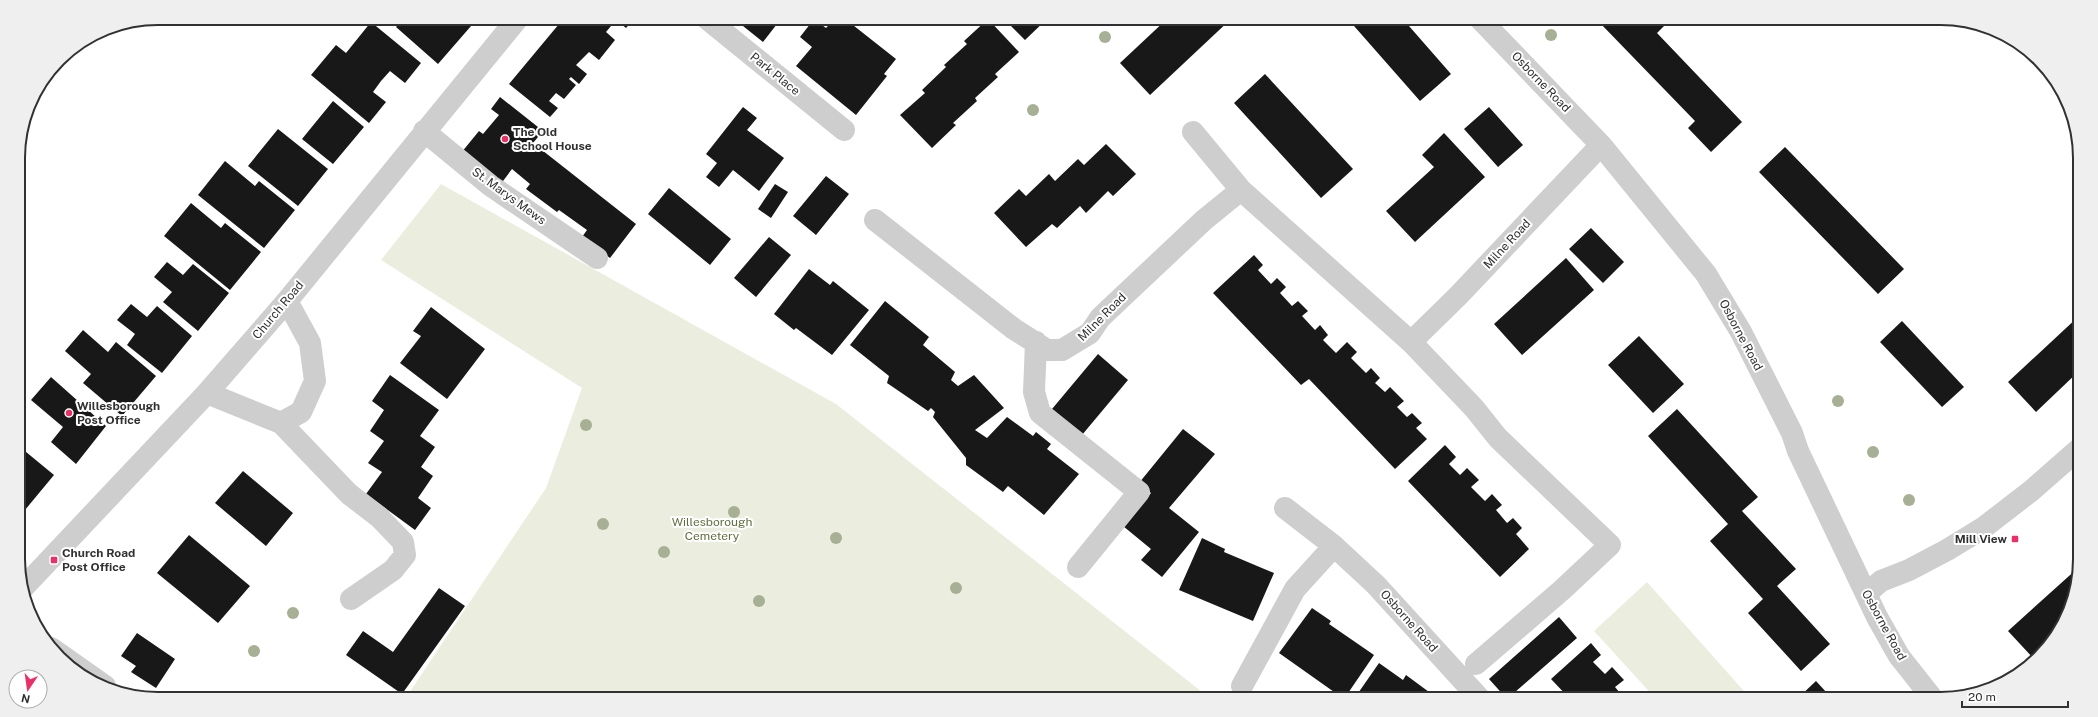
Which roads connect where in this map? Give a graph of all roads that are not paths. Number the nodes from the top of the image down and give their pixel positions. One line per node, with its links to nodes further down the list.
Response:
1 (512, 25): 5 (street, Church Road)
2 (715, 25): 4 (street, Park Place)
3 (1486, 25): 7 (street, Osborne Road)
4 (844, 130)
5 (424, 131): 10 (street, St. Marys Mews); 11 (street, Church Road)
6 (1193, 132): 8 (street)
7 (1601, 144): 13 (street, Milne Road); 21 (street, Osborne Road)
8 (1241, 190): 12 (street, Milne Road); 13 (street)
9 (875, 220): 12 (street, Milne Road)
10 (597, 258)
11 (287, 300): 14 (street, Church Road); 15 (street)
12 (1036, 342): 19 (street)
13 (1411, 342): 23 (street)
14 (207, 393): 15 (street); 20 (street, Church Road)
15 (281, 423): 22 (street)
16 (2073, 454): 21 (street)
17 (1285, 508): 18 (street, Osborne Road)
18 (1334, 546): 24 (street); 25 (street, Osborne Road)
19 (1078, 568)
20 (28, 583)
21 (1866, 594): 26 (street, Osborne Road)
22 (351, 599)
23 (1476, 664)
24 (1242, 686)
25 (1474, 692)
26 (1927, 692)

